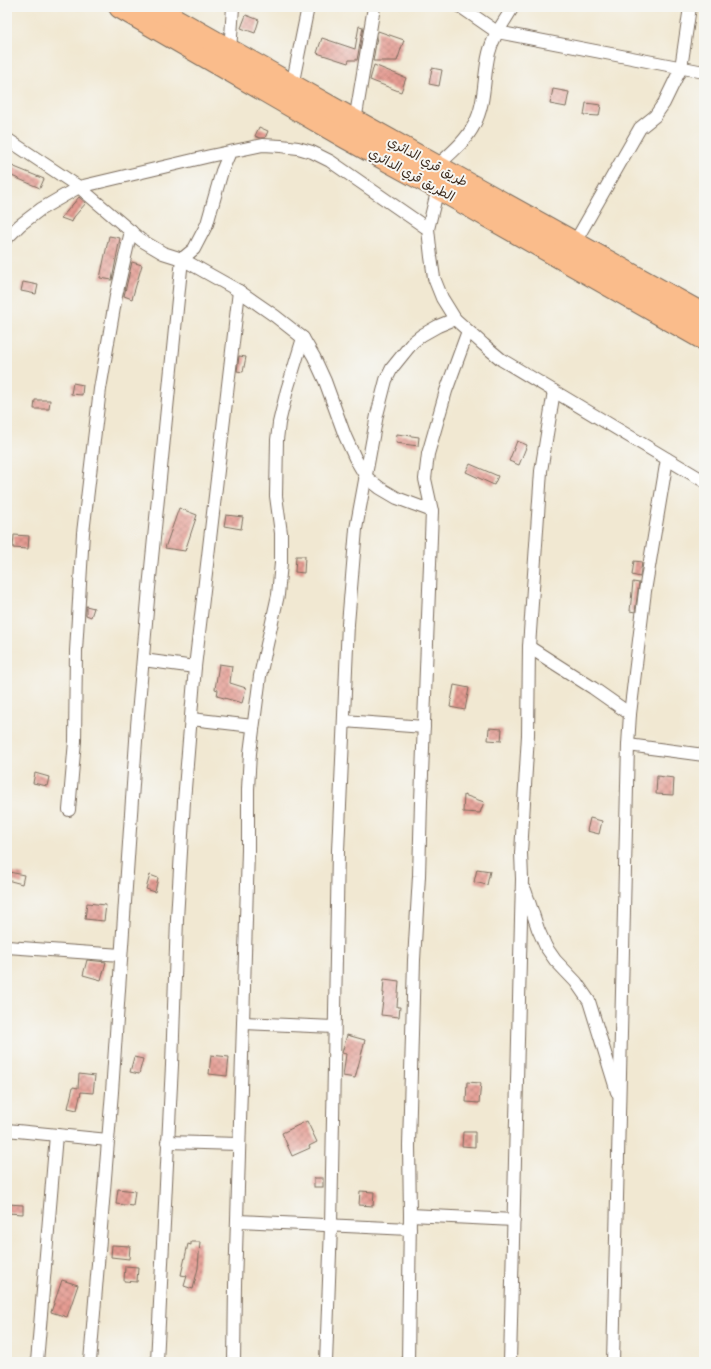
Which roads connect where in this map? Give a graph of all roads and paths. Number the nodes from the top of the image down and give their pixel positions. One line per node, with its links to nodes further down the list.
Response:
1 (120, 7): 19 (highway, الطريق قري الدائري)
2 (153, 7): 10 (highway, طريق قري الدائري)
3 (233, 7): 10 (street)
4 (308, 7): 13 (street)
5 (374, 7): 14 (street)
6 (461, 7): 9 (street)
7 (513, 7): 9 (street)
8 (690, 7): 11 (street)
9 (497, 32): 11 (street); 17 (street)
10 (230, 51): 13 (highway, طريق قري الدائري)
11 (681, 68): 12 (street); 23 (street)
12 (704, 72)
13 (292, 86): 14 (highway, طريق قري الدائري)
14 (355, 121): 17 (highway, طريق قري الدائري)
15 (7, 139): 18 (street)
16 (230, 152): 18 (street); 20 (street); 24 (street)
17 (437, 166): 23 (highway, طريق قري الدائري)
18 (79, 188): 21 (street); 22 (street)
19 (438, 188): 20 (street); 30 (highway, الطريق قري الدائري)
20 (428, 229): 27 (street)
21 (131, 231): 24 (street); 46 (street)
22 (7, 238)
23 (575, 242): 26 (highway, طريق قري الدائري)
24 (182, 259): 25 (street); 37 (street)
25 (239, 291): 29 (street); 38 (street)
26 (703, 313)
27 (455, 319): 28 (street); 33 (street)
28 (468, 331): 31 (street); 35 (street)
29 (303, 338): 33 (street); 42 (street)
30 (704, 339)
31 (554, 391): 32 (street); 36 (street)
32 (667, 458): 34 (street); 39 (street)
33 (366, 477): 35 (street); 41 (street)
34 (704, 481)
35 (432, 510): 43 (street)
36 (529, 647): 39 (street); 47 (street)
37 (143, 660): 38 (street); 49 (street)
38 (195, 667): 40 (street)
39 (630, 714): 44 (street)
40 (191, 719): 42 (street); 56 (street)
41 (344, 721): 43 (street); 51 (street)
42 (253, 726): 50 (street)
43 (424, 727): 58 (street)
44 (628, 745): 45 (street); 52 (street)
45 (704, 755)
46 (69, 810)
47 (522, 879): 52 (street); 59 (street)
48 (7, 947): 49 (street)
49 (121, 955): 55 (street)
50 (243, 1023): 51 (street); 57 (street)
51 (334, 1027): 61 (street)
52 (620, 1104): 70 (street)
53 (7, 1130): 54 (street)
54 (56, 1135): 55 (street); 63 (street)
55 (108, 1140): 64 (street)
56 (167, 1142): 57 (street); 65 (street)
57 (239, 1144): 60 (street)
58 (410, 1215): 59 (street); 62 (street)
59 (514, 1220): 69 (street)
60 (236, 1221): 61 (street); 66 (street)
61 (331, 1226): 62 (street); 67 (street)
62 (410, 1229): 68 (street)
63 (37, 1362)
64 (90, 1362)
65 (157, 1362)
66 (234, 1362)
67 (326, 1362)
68 (408, 1362)
69 (510, 1362)
70 (613, 1362)

